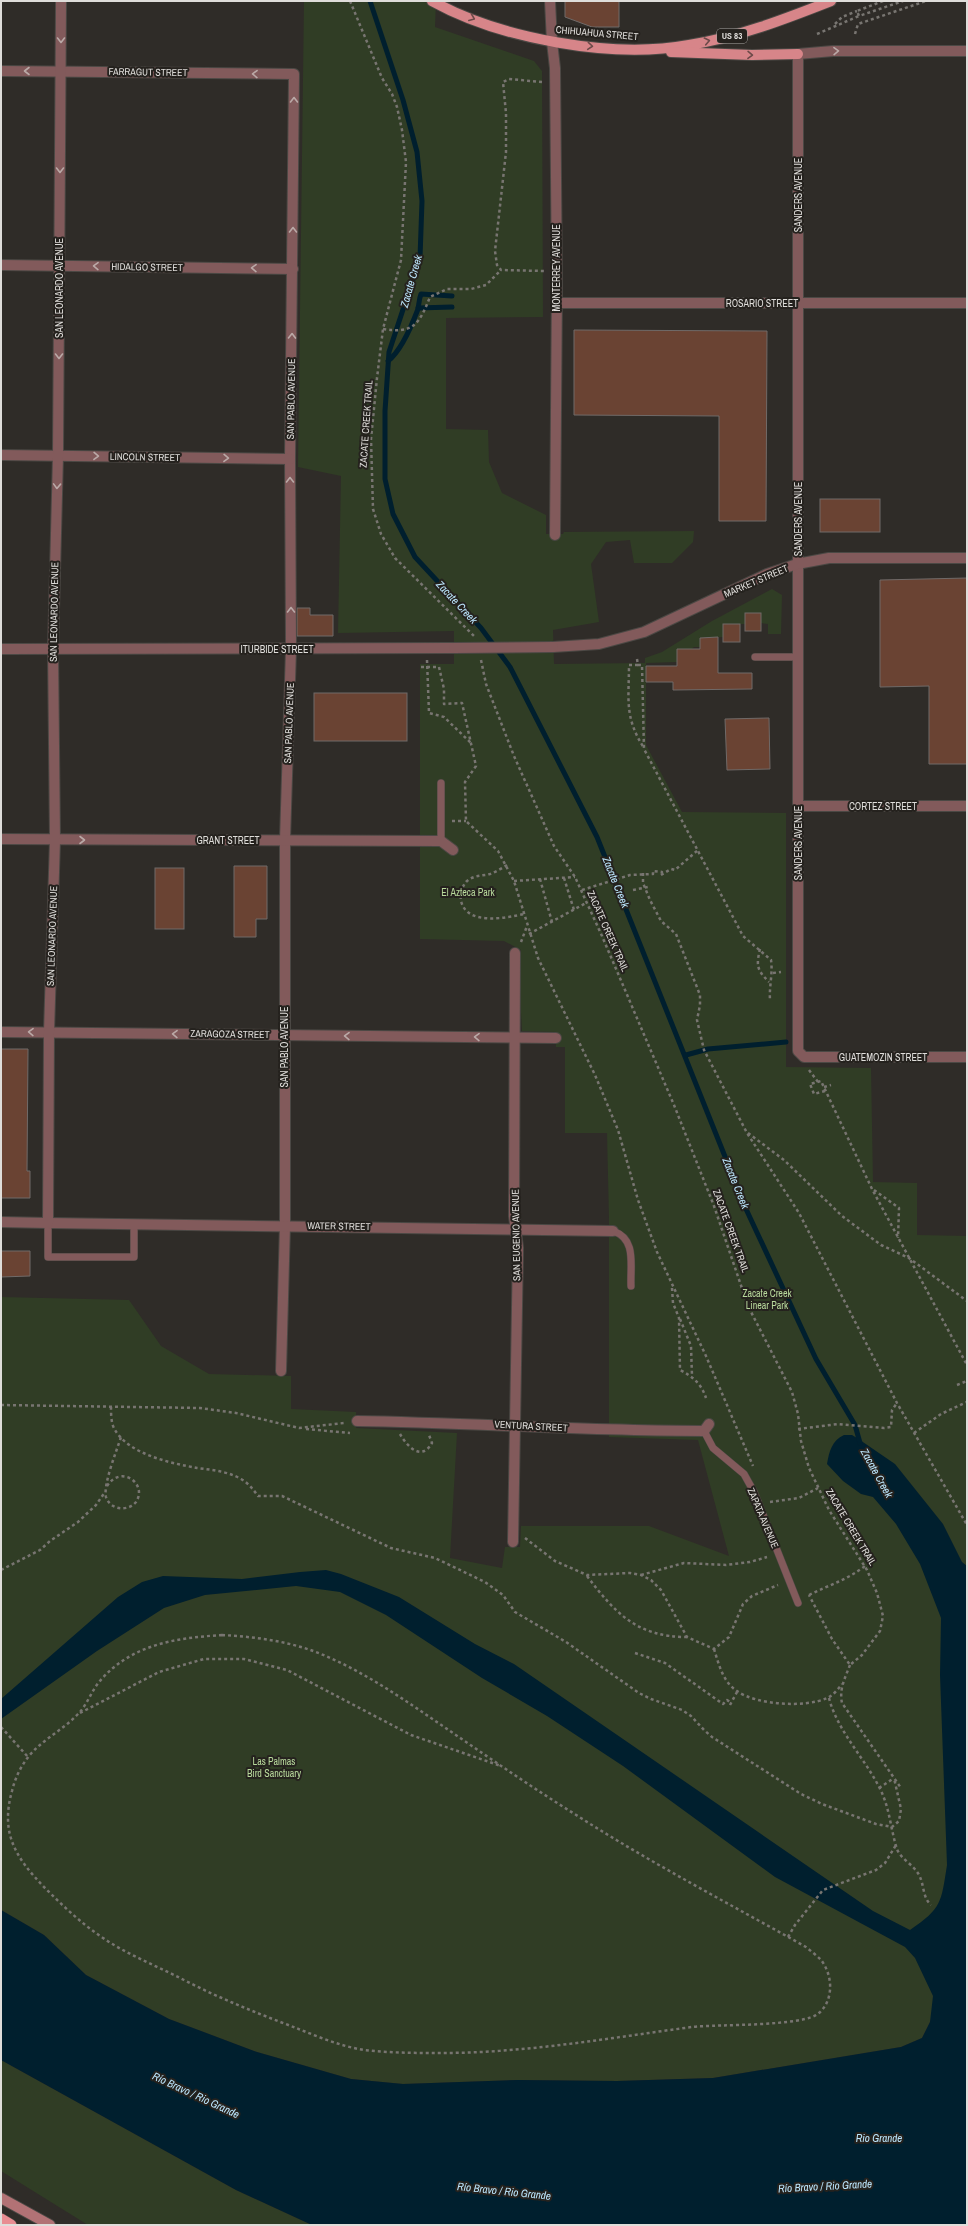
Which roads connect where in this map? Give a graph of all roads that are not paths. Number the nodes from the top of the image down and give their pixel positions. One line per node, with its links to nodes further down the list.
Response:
1 (61, 1): 10 (street, SAN LEONARDO AVENUE, one-way to 10)
2 (550, 1): 5 (street, MONTERREY AVENUE)
3 (831, 1): 6 (main road, CHIHUAHUA STREET / US 83, one-way to 3)
4 (434, 2): 5 (main road, CHIHUAHUA STREET / US 83, one-way to 5)
5 (552, 42): 6 (main road, CHIHUAHUA STREET / US 83, one-way to 6); 17 (street, MONTERREY AVENUE)
6 (627, 50): 8 (main road, one-way to 8)
7 (967, 51): 8 (street, one-way to 7)
8 (798, 54): 15 (street, SANDERS AVENUE)
9 (1, 71): 10 (street, FARRAGUT STREET, one-way to 9)
10 (61, 71): 11 (street, FARRAGUT STREET, one-way to 10); 13 (street, SAN LEONARDO AVENUE, one-way to 13)
11 (294, 74): 14 (street, SAN PABLO AVENUE, one-way to 11)
12 (1, 265): 13 (street, HIDALGO STREET)
13 (60, 266): 14 (street, HIDALGO STREET, one-way to 13); 19 (street, SAN LEONARDO AVENUE, one-way to 19)
14 (293, 269): 20 (street, SAN PABLO AVENUE, one-way to 14)
15 (798, 303): 16 (street, ROSARIO STREET); 17 (street, ROSARIO STREET); 23 (street, SANDERS AVENUE)
16 (967, 303)
17 (557, 304): 21 (street, MONTERREY AVENUE)
18 (1, 456): 19 (street, LINCOLN STREET)
19 (58, 456): 20 (street, LINCOLN STREET, one-way to 20); 26 (street, SAN LEONARDO AVENUE, one-way to 26)
20 (290, 459): 27 (street, SAN PABLO AVENUE, one-way to 20)
21 (555, 535)
22 (967, 558): 23 (street, MARKET STREET)
23 (797, 564): 24 (street, MARKET STREET); 29 (street, SANDERS AVENUE)
24 (553, 647): 27 (street, ITURBIDE STREET, bridge)
25 (1, 649): 26 (street, ITURBIDE STREET)
26 (53, 649): 27 (street, ITURBIDE STREET); 34 (street, SAN LEONARDO AVENUE)
27 (291, 649): 35 (street, SAN PABLO AVENUE)
28 (755, 657): 29 (lane)
29 (798, 657): 31 (street, SANDERS AVENUE)
30 (441, 783): 36 (lane)
31 (798, 806): 32 (street, CORTEZ STREET); 44 (street, SANDERS AVENUE)
32 (967, 806)
33 (1, 838): 34 (street, GRANT STREET)
34 (55, 840): 35 (street, GRANT STREET, one-way to 35); 40 (street, SAN LEONARDO AVENUE)
35 (285, 840): 36 (street, GRANT STREET); 41 (street, SAN PABLO AVENUE)
36 (441, 841): 37 (street)
37 (452, 850)
38 (515, 953): 42 (street, SAN EUGENIO AVENUE)
39 (1, 1032): 40 (street, ZARAGOZA STREET, one-way to 39)
40 (50, 1032): 41 (street, ZARAGOZA STREET, one-way to 40); 47 (street, SAN LEONARDO AVENUE)
41 (284, 1035): 42 (street, ZARAGOZA STREET, one-way to 41); 49 (street, SAN PABLO AVENUE)
42 (516, 1037): 43 (street, ZARAGOZA STREET); 50 (street, SAN EUGENIO AVENUE)
43 (556, 1038)
44 (800, 1055): 45 (street, GUATEMOZIN STREET)
45 (967, 1057)
46 (1, 1222): 47 (street, WATER STREET)
47 (48, 1223): 48 (street, WATER STREET); 48 (lane)
48 (134, 1224): 49 (street, WATER STREET)
49 (285, 1225): 50 (street, WATER STREET); 53 (street, SAN PABLO AVENUE)
50 (516, 1231): 51 (street, WATER STREET); 55 (street, SAN EUGENIO AVENUE)
51 (613, 1231): 52 (lane, WATER STREET)
52 (631, 1286)
53 (281, 1371)
54 (357, 1421): 55 (street, VENTURA STREET)
55 (514, 1425): 56 (street, VENTURA STREET); 57 (street, SAN EUGENIO AVENUE)
56 (707, 1428): 58 (lane, ZAPATA AVENUE)
57 (512, 1542)
58 (798, 1603)
59 (1, 2198): 62 (main road)
60 (1, 2219): 61 (highway)
61 (11, 2225)
62 (50, 2225)

